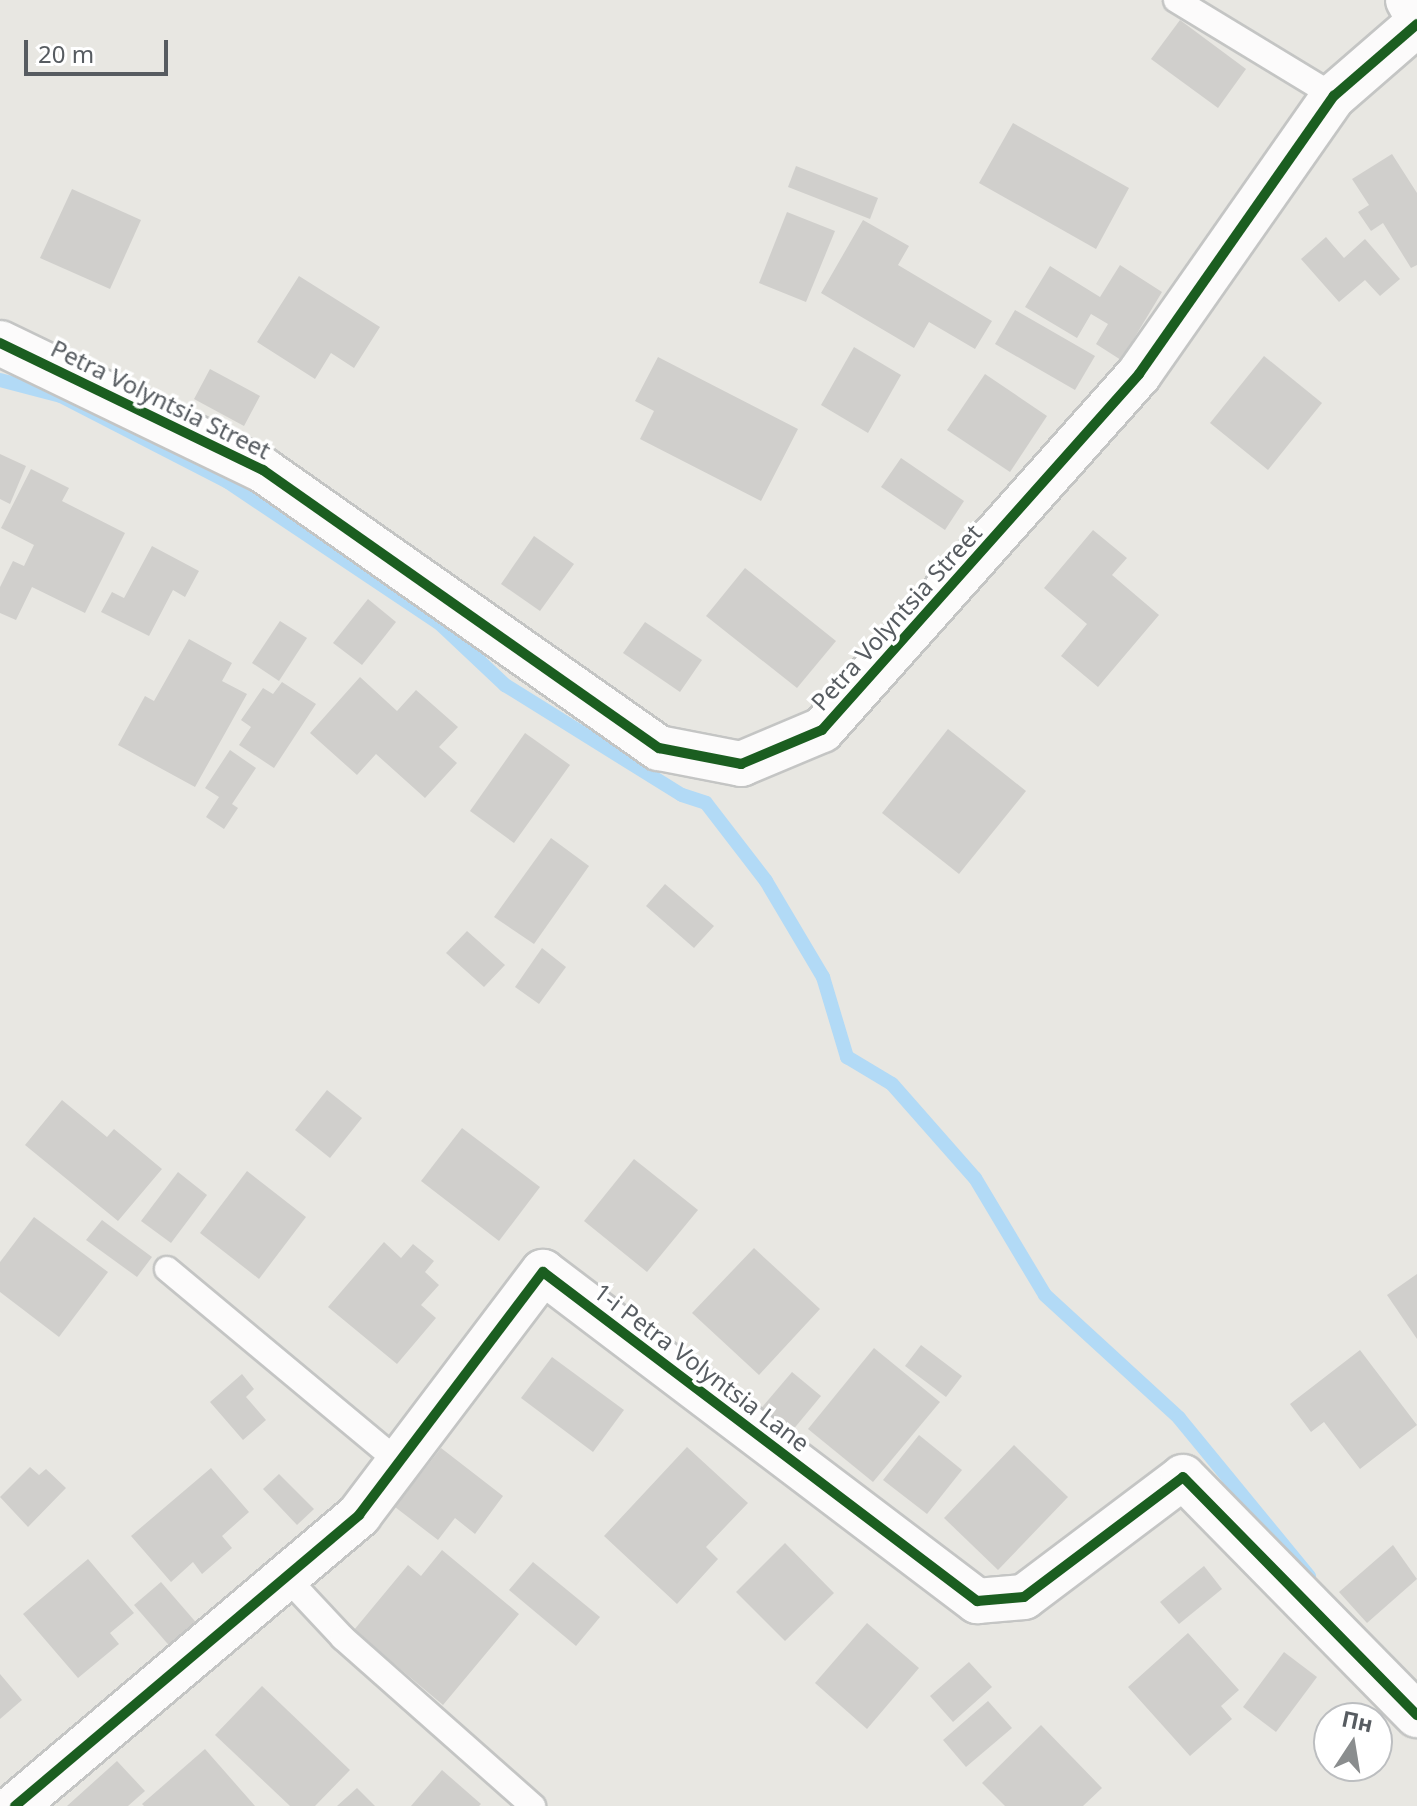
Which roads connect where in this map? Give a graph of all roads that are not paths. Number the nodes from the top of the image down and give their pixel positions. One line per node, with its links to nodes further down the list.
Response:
1 (1176, 0): 5 (lane)
2 (1408, 0): 3 (street)
3 (1417, 16)
4 (1417, 24): 5 (street, Petra Volyntsia Street)
5 (1334, 96): 6 (street, Petra Volyntsia Street)
6 (0, 343)
7 (167, 1269): 8 (lane)
8 (399, 1462): 9 (street, 1-i Petra Volyntsia Lane); 10 (street, 1-i Petra Volyntsia Lane)
9 (286, 1577): 11 (street, 1-i Petra Volyntsia Lane); 12 (lane)
10 (1417, 1715)
11 (15, 1806)
12 (533, 1806)

